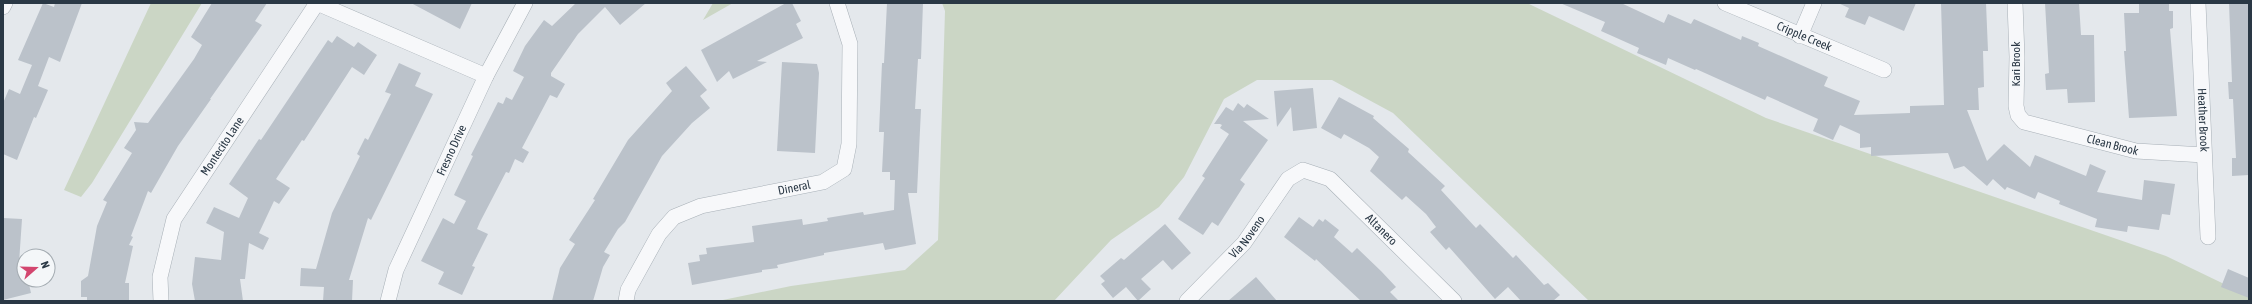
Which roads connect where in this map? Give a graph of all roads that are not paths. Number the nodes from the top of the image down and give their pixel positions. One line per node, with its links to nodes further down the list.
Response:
1 (5, 3): 9 (street)
2 (317, 3): 12 (street, Montecito Lane); 17 (street, Montecito Lane)
3 (525, 3): 12 (street, Fresno Drive)
4 (837, 3): 19 (street, Dineral)
5 (1725, 3): 10 (street, Cripple Creek)
6 (1814, 3): 10 (street)
7 (2015, 3): 13 (street, Kari Brook)
8 (2198, 3): 14 (street, Heather Brook)
9 (3, 7)
10 (1800, 36): 11 (street, Cripple Creek)
11 (1884, 70)
12 (486, 76): 18 (street, Fresno Drive)
13 (2024, 122): 14 (street, Clean Brook)
14 (2204, 155): 16 (street, Heather Brook)
15 (1303, 170): 20 (street, Via Noveno); 21 (street, Altanero)
16 (2208, 237)
17 (161, 301)
18 (388, 301)
19 (626, 301)
20 (1188, 301)
21 (1454, 301)

